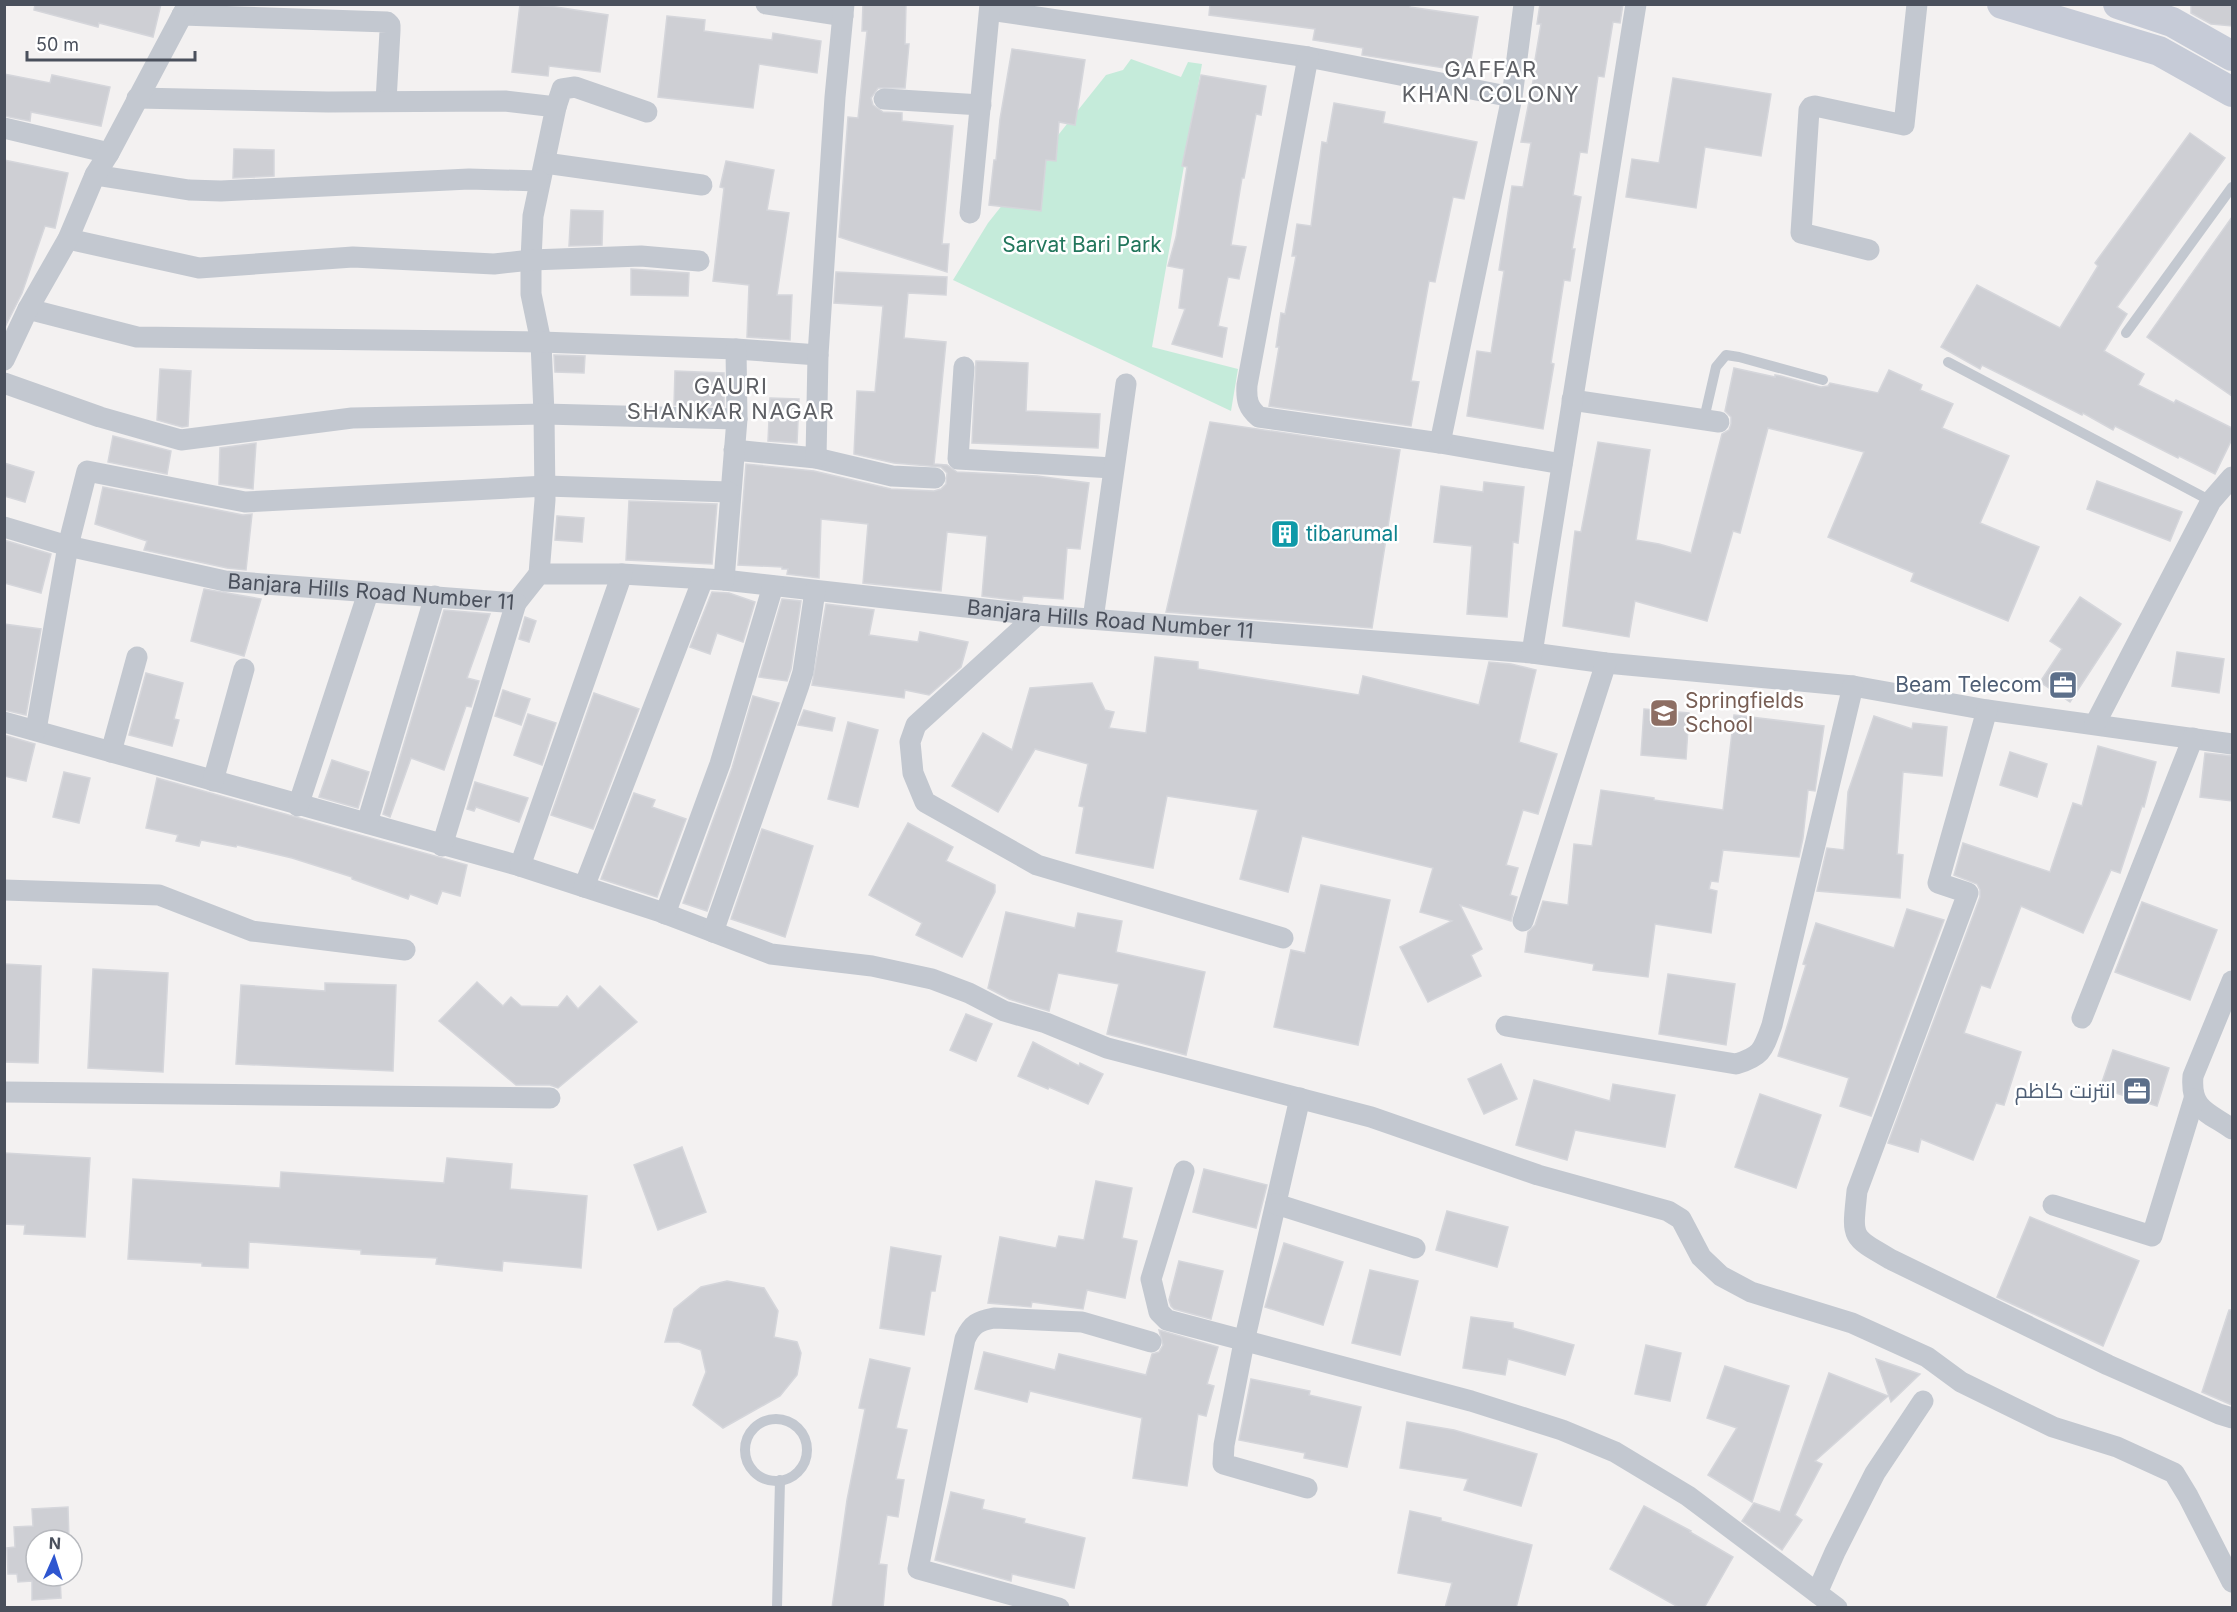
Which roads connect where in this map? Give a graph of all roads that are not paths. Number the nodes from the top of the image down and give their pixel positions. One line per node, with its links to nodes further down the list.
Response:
1 (766, 4): 9 (street)
2 (1524, 4): 15 (street)
3 (1636, 4): 44 (street)
4 (1917, 4): 30 (street)
5 (2002, 4): 11 (main road)
6 (2118, 4): 10 (main road)
7 (990, 7): 13 (street); 19 (street)
8 (185, 10): 16 (street); 18 (street)
9 (843, 10): 37 (street)
10 (2173, 13): 11 (street); 12 (main road)
11 (2159, 51): 14 (main road)
12 (2232, 56)
13 (1308, 57): 15 (street); 48 (street)
14 (2232, 92)
15 (1512, 97): 48 (street)
16 (137, 98): 18 (street); 23 (street)
17 (884, 99): 19 (street)
18 (386, 101): 20 (street)
19 (981, 105): 28 (street)
20 (556, 106): 21 (street); 24 (street)
21 (647, 112)
22 (4, 128): 23 (street)
23 (109, 153): 25 (street)
24 (542, 172): 25 (street); 26 (street); 31 (street)
25 (95, 175): 29 (street)
26 (702, 185)
27 (2232, 187): 34 (lane)
28 (970, 213)
29 (68, 239): 31 (street); 33 (street)
30 (1869, 250)
31 (531, 260): 32 (street); 35 (street)
32 (699, 261)
33 (28, 309): 35 (street); 38 (street)
34 (2126, 333)
35 (541, 342): 36 (street); 45 (street)
36 (736, 350): 37 (street); 46 (street)
37 (818, 355): 50 (street)
38 (4, 360)
39 (1948, 362): 57 (lane)
40 (964, 367): 52 (street)
41 (1823, 380): 47 (lane)
42 (4, 383): 45 (street)
43 (1126, 384): 52 (street)
44 (1572, 400): 47 (street); 51 (street)
45 (544, 414): 46 (street); 55 (street)
46 (737, 419): 49 (street)
47 (1711, 421)
48 (1440, 443): 51 (street)
49 (734, 450): 50 (street); 56 (street)
50 (816, 458): 54 (street)
51 (1562, 464): 70 (street)
52 (1113, 468): 69 (street)
53 (2232, 477): 57 (street)
54 (935, 478)
55 (546, 486): 56 (street); 59 (street); 60 (street)
56 (729, 492): 62 (street)
57 (2211, 501): 77 (street)
58 (4, 527): 59 (street, Banjara Hills Road Number 11)
59 (68, 546): 65 (street, Banjara Hills Road Number 11); 78 (street)
60 (539, 574): 61 (street, Banjara Hills Road Number 11); 67 (street, Banjara Hills Road Number 11)
61 (622, 574): 62 (street, Banjara Hills Road Number 11); 86 (street)
62 (713, 580): 63 (street, Banjara Hills Road Number 11); 87 (street)
63 (773, 586): 64 (street, Banjara Hills Road Number 11); 89 (street)
64 (815, 591): 68 (street, Banjara Hills Road Number 11); 91 (street)
65 (368, 593): 66 (street, Banjara Hills Road Number 11); 83 (street)
66 (435, 596): 67 (street, Banjara Hills Road Number 11); 84 (street)
67 (516, 603): 85 (street)
68 (1037, 615): 69 (street, Banjara Hills Road Number 11); 92 (street)
69 (1093, 619): 70 (street, Banjara Hills Road Number 11)
70 (1532, 653): 72 (street, Banjara Hills Road Number 11)
71 (137, 657): 81 (street)
72 (1606, 663): 74 (street, Banjara Hills Road Number 11); 90 (street)
73 (244, 669): 82 (street)
74 (1853, 686): 75 (street, Banjara Hills Road Number 11); 96 (street)
75 (1987, 710): 77 (street, Banjara Hills Road Number 11); 109 (street)
76 (4, 722): 78 (street)
77 (2095, 724): 79 (street, Banjara Hills Road Number 11)
78 (36, 730): 81 (street)
79 (2193, 738): 80 (street, Banjara Hills Road Number 11); 95 (street)
80 (2232, 744)
81 (111, 752): 82 (street)
82 (213, 781): 83 (street)
83 (298, 806): 84 (street)
84 (367, 823): 85 (street)
85 (442, 846): 86 (street)
86 (520, 866): 87 (street)
87 (584, 887): 89 (street)
88 (4, 890): 93 (street)
89 (665, 914): 91 (street)
90 (1523, 921)
91 (713, 932): 99 (street)
92 (1283, 938)
93 (405, 950)
94 (2232, 981): 100 (street)
95 (2082, 1018)
96 (1506, 1026)
97 (4, 1092): 98 (street)
98 (550, 1098)
99 (1300, 1098): 103 (street); 112 (street)
100 (2194, 1099): 101 (street); 104 (street)
101 (2232, 1129)
102 (1184, 1171): 107 (street)
103 (1276, 1204): 105 (street); 107 (street)
104 (2053, 1205)
105 (1415, 1248)
106 (1151, 1342): 115 (street)
107 (1244, 1342): 111 (street); 113 (street)
108 (1923, 1401): 113 (street)
109 (2232, 1418)
110 (780, 1480): 110 (lane); 114 (lane)
111 (1307, 1488)
112 (2232, 1582)
113 (1817, 1593): 116 (street)
114 (777, 1608)
115 (1059, 1608)
116 (1837, 1608)

